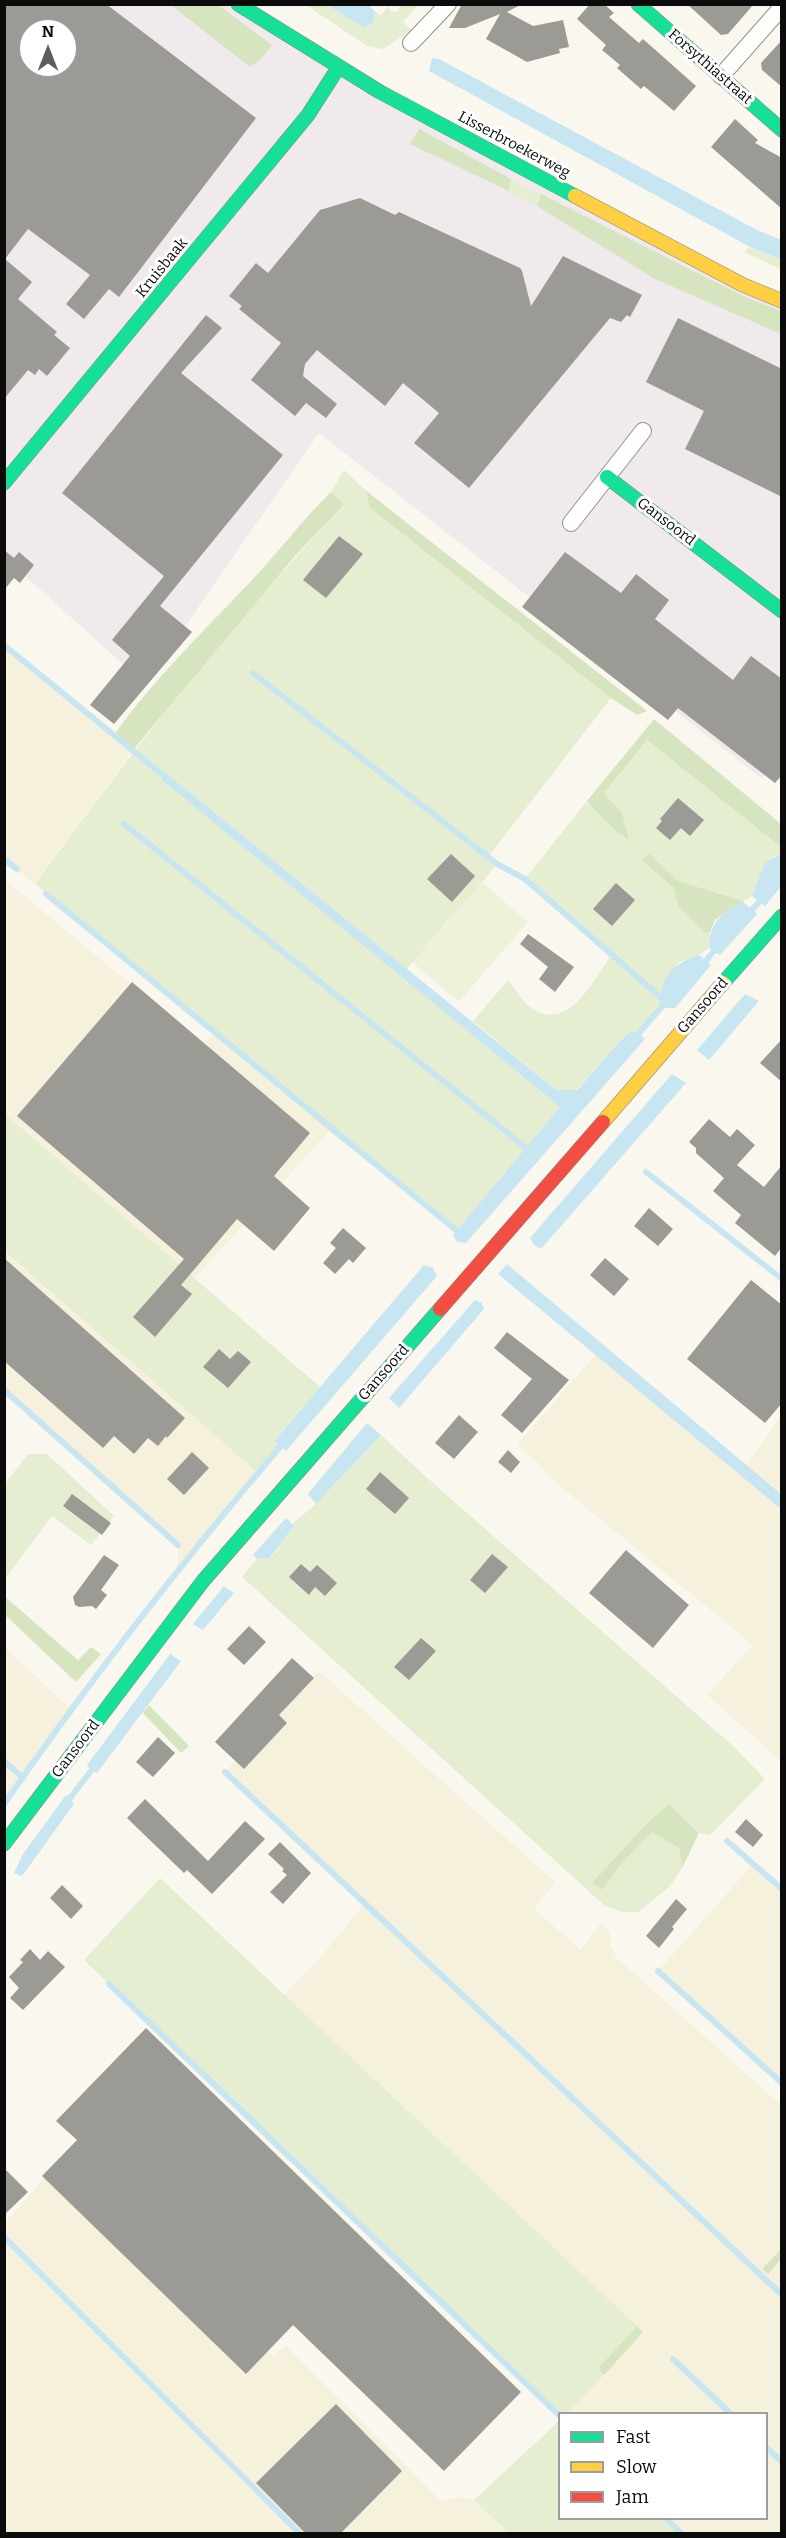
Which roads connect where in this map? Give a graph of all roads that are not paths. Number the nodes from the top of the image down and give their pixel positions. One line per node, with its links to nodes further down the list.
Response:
1 (238, 4): 6 (street, Lisserbroekerweg)
2 (448, 4): 5 (street)
3 (638, 4): 7 (street, Forsythiastraat)
4 (782, 7): 7 (street)
5 (411, 43)
6 (338, 68): 9 (street, Lisserbroekerweg); 12 (street, Kruisbaak)
7 (721, 76): 8 (street, Forsythiastraat)
8 (782, 130)
9 (782, 301)
10 (643, 431): 11 (street)
11 (607, 477): 13 (street); 14 (street, Gansoord)
12 (4, 483)
13 (570, 523)
14 (782, 610)
15 (782, 916): 16 (street, Gansoord)
16 (4, 1844)

